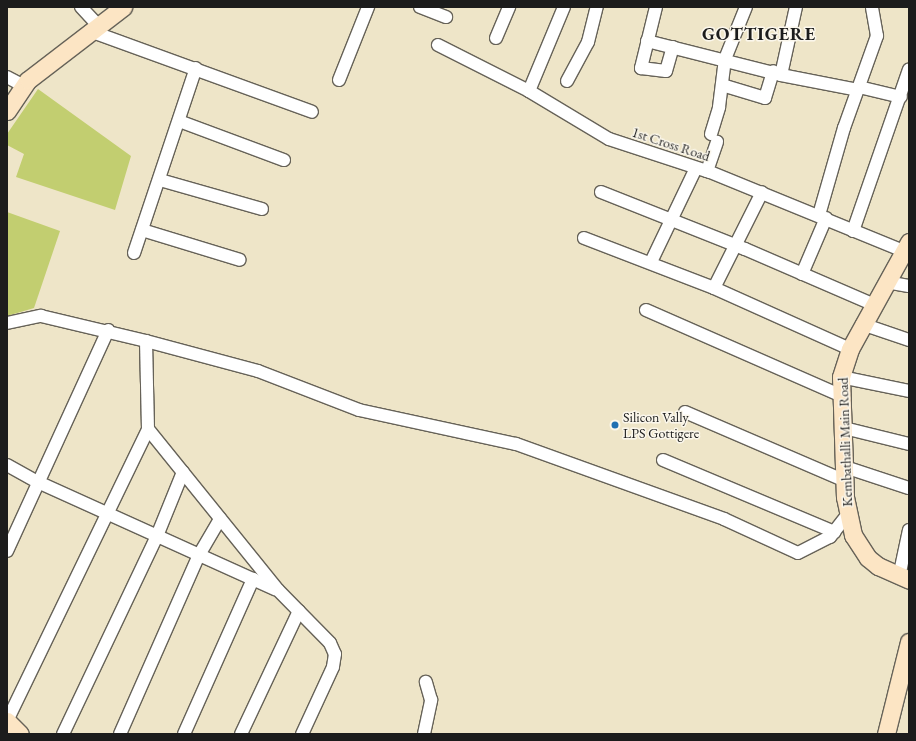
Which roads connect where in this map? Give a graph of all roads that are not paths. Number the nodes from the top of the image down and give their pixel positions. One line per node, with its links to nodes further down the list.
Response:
1 (81, 7): 13 (street)
2 (123, 7): 13 (street)
3 (368, 7): 23 (street)
4 (420, 7): 12 (street)
5 (509, 7): 14 (street)
6 (564, 7): 28 (street)
7 (597, 7): 24 (street)
8 (656, 7): 15 (street)
9 (746, 7): 18 (street)
10 (796, 7): 21 (street)
11 (872, 7): 27 (street)
12 (446, 17)
13 (94, 28): 19 (street); 26 (street)
14 (496, 38)
15 (647, 41): 17 (street); 17 (street)
16 (438, 45): 28 (street, 1st Cross Road)
17 (673, 47): 18 (street)
18 (725, 59): 21 (street); 25 (street)
19 (196, 68): 31 (street); 32 (street)
20 (909, 70): 29 (street)
21 (777, 73): 25 (street); 27 (street)
22 (7, 77): 26 (street)
23 (339, 80)
24 (567, 81)
25 (722, 85): 34 (street)
26 (24, 86): 30 (street)
27 (859, 89): 29 (street); 39 (street)
28 (529, 91): 34 (street, 1st Cross Road)
29 (900, 97): 42 (street)
30 (7, 111)
31 (312, 112)
32 (179, 121): 33 (street); 35 (street)
33 (284, 160)
34 (702, 169): 37 (street, 1st Cross Road); 40 (street)
35 (160, 180): 38 (street); 41 (street)
36 (601, 192): 40 (street)
37 (762, 192): 39 (street, 1st Cross Road); 44 (street)
38 (262, 209)
39 (823, 217): 42 (street, 1st Cross Road); 49 (street)
40 (671, 220): 44 (street); 48 (street)
41 (142, 230): 46 (street); 47 (street)
42 (853, 231): 45 (street, 1st Cross Road)
43 (584, 238): 48 (street)
44 (736, 245): 49 (street); 52 (street)
45 (906, 247): 50 (street, Kembathalli Main Road)
46 (134, 253)
47 (240, 260)
48 (651, 262): 52 (street)
49 (802, 274): 53 (street)
50 (886, 282): 51 (street); 53 (street, Kembathalli Main Road)
51 (909, 286)
52 (714, 288): 60 (street)
53 (872, 304): 56 (street, Kembathalli Main Road)
54 (646, 310): 63 (street)
55 (7, 323): 57 (street)
56 (862, 324): 59 (street); 60 (street, Kembathalli Main Road)
57 (108, 330): 58 (street); 72 (street)
58 (146, 340): 66 (street); 78 (street)
59 (909, 340)
60 (850, 349): 61 (street, Kembathalli Main Road)
61 (840, 377): 62 (street); 63 (street, Kembathalli Main Road)
62 (909, 391)
63 (842, 396): 65 (street, Kembathalli Main Road)
64 (685, 412): 71 (street)
65 (844, 428): 67 (street); 71 (street, Kembathalli Main Road)
66 (148, 429): 70 (street); 74 (street)
67 (909, 444)
68 (663, 460): 78 (street)
69 (7, 465): 72 (street)
70 (183, 472): 76 (street); 79 (street)
71 (845, 474): 73 (street); 75 (street, Kembathalli Main Road)
72 (40, 483): 74 (street); 80 (street)
73 (909, 488)
74 (108, 514): 79 (street); 88 (street)
75 (847, 516): 78 (street); 82 (street, Kembathalli Main Road)
76 (220, 519): 81 (street); 84 (street)
77 (909, 530): 82 (street)
78 (834, 532)
79 (157, 536): 81 (street); 90 (street)
80 (7, 551)
81 (199, 555): 83 (street); 91 (street)
82 (904, 578)
83 (253, 579): 84 (street); 92 (street)
84 (278, 590): 85 (street)
85 (298, 611): 93 (street); 94 (street)
86 (909, 642): 96 (street)
87 (426, 682): 95 (street)
88 (7, 721): 89 (street)
89 (20, 734)
90 (63, 734)
91 (120, 734)
92 (184, 734)
93 (241, 734)
94 (302, 734)
95 (424, 734)
96 (886, 734)

